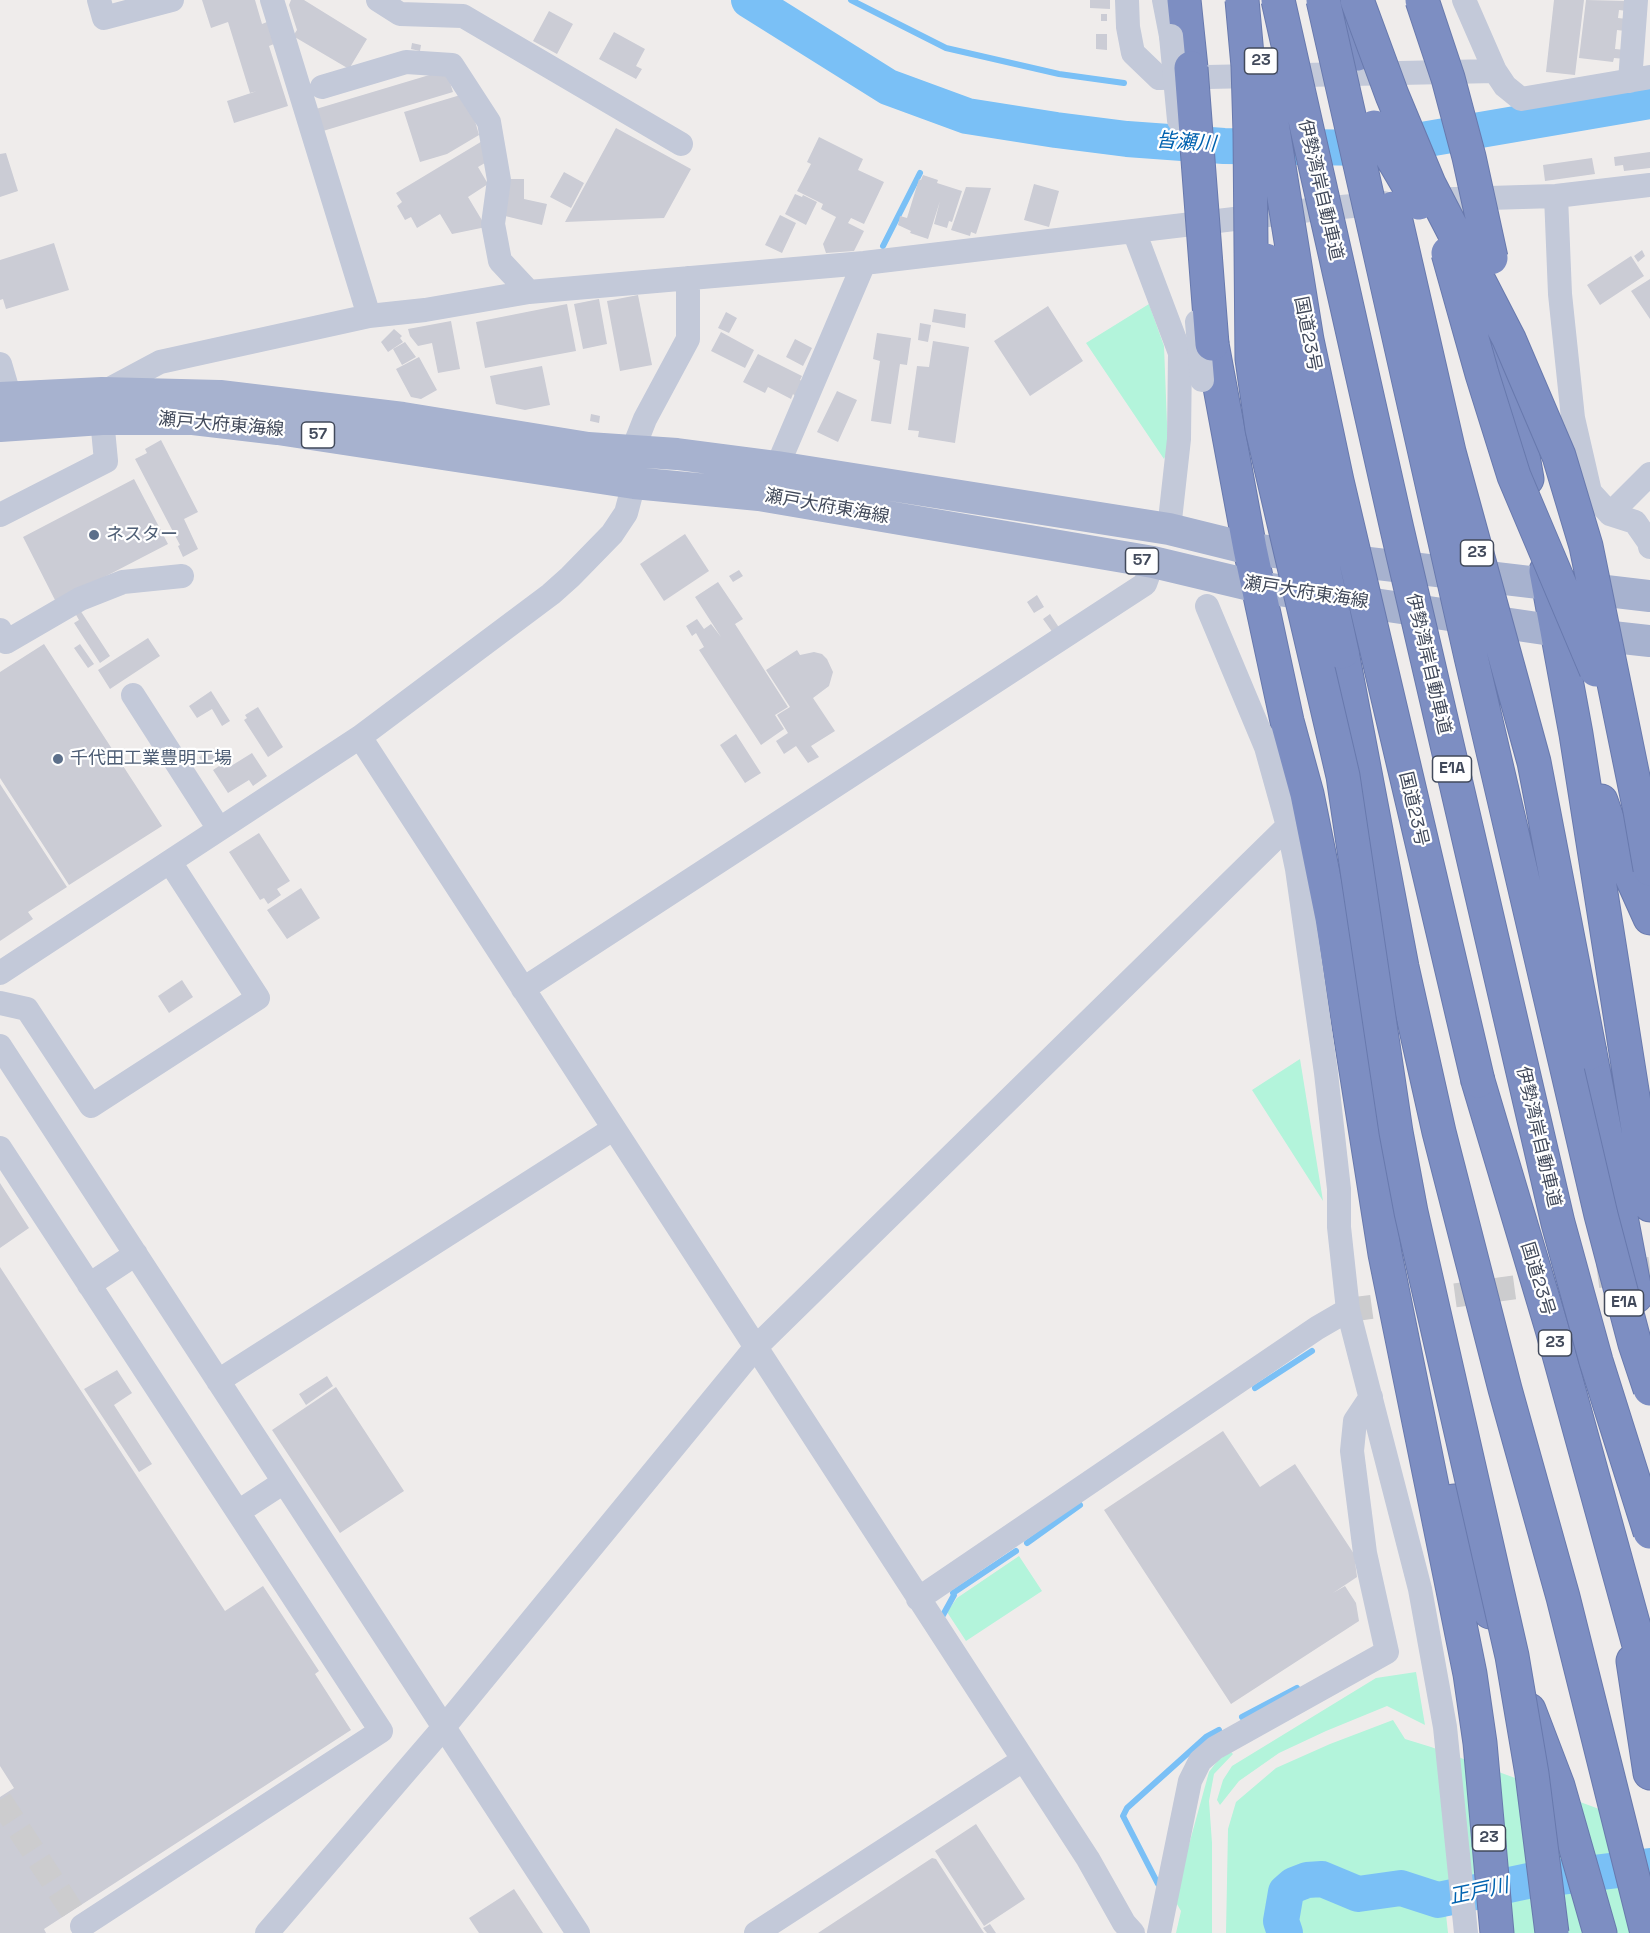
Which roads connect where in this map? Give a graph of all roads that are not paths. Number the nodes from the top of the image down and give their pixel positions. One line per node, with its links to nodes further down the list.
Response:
1 (99, 0): 2 (street)
2 (172, 0)
3 (272, 0): 30 (street)
4 (378, 0): 23 (street)
5 (1127, 0): 18 (street)
6 (1164, 0): 34 (street, bridge)
7 (1184, 0): 43 (highway, 23, bridge)
8 (1242, 0): 99 (highway, bridge)
9 (1251, 0): 21 (highway, 国道23号 / 23, bridge)
10 (1278, 0): 84 (highway, 伊勢湾岸自動車道 / E1A, bridge)
11 (1323, 0): 80 (highway, E1A, bridge)
12 (1343, 0): 22 (highway, 23)
13 (1357, 0): 63 (highway, bridge)
14 (1422, 0): 46 (highway, bridge)
15 (1636, 0): 17 (street)
16 (1468, 4): 18 (street)
17 (1642, 28): 19 (street)
18 (1495, 71): 19 (street)
19 (1640, 79)
20 (322, 87): 29 (street)
21 (1272, 123): 74 (highway, bridge); 86 (highway, 国道23号 / 23, bridge)
22 (1374, 127): 58 (highway, bridge); 78 (highway, 23, bridge)
23 (681, 144)
24 (1646, 192): 25 (street)
25 (1556, 196): 26 (street); 39 (street)
26 (1134, 231): 27 (street); 34 (street)
27 (864, 263): 28 (street); 36 (street)
28 (688, 278): 29 (street); 35 (street)
29 (529, 292): 30 (street)
30 (369, 316): 32 (street)
31 (0, 364): 33 (street)
32 (102, 406): 33 (main road, 瀬戸大府東海線 / 57); 35 (main road, 瀬戸大府東海線 / 57); 38 (main road, 瀬戸大府東海線 / 57); 40 (street)
33 (3, 407)
34 (1179, 439): 41 (street)
35 (632, 452): 36 (main road, 瀬戸大府東海線 / 57); 38 (street)
36 (777, 467): 41 (main road, 瀬戸大府東海線 / 57)
37 (1650, 474): 39 (street)
38 (634, 483): 44 (main road, 瀬戸大府東海線 / 57); 56 (street)
39 (1610, 514): 42 (street)
40 (0, 516)
41 (1169, 529): 43 (main road, 瀬戸大府東海線 / 57)
42 (1650, 547)
43 (1250, 549): 46 (main road, 瀬戸大府東海線 / 57); 47 (highway, 23)
44 (1153, 562): 47 (main road, 瀬戸大府東海線 / 57); 66 (street)
45 (182, 576): 50 (street)
46 (1549, 585): 48 (main road, 瀬戸大府東海線 / 57); 51 (highway)
47 (1258, 587): 51 (main road, 瀬戸大府東海線 / 57); 54 (highway, 23)
48 (1650, 596)
49 (1208, 606): 57 (street)
50 (0, 630)
51 (1558, 631): 52 (main road, 瀬戸大府東海線 / 57); 55 (highway)
52 (1650, 641)
53 (133, 695): 60 (street)
54 (1287, 721): 57 (street); 61 (highway, 23)
55 (1576, 734): 64 (highway); 71 (highway)
56 (360, 737): 60 (street); 66 (street)
57 (1266, 747): 59 (street)
58 (1650, 802)
59 (1288, 826): 75 (street); 76 (street)
60 (219, 829): 62 (street)
61 (1320, 861): 74 (highway); 77 (highway, 23)
62 (170, 862): 65 (street); 67 (street)
63 (1650, 869)
64 (1650, 918)
65 (0, 973)
66 (523, 989): 69 (street)
67 (0, 1003)
68 (0, 1046): 72 (street)
69 (613, 1129): 76 (street); 79 (street)
70 (0, 1148): 73 (street)
71 (1650, 1206)
72 (136, 1254): 73 (street); 79 (street)
73 (89, 1285): 83 (street)
74 (1481, 1299): 101 (highway)
75 (1348, 1310): 81 (street); 85 (street)
76 (755, 1348): 85 (street); 88 (street)
77 (1407, 1357): 98 (highway, 23); 100 (highway, 23, bridge)
78 (1650, 1370)
79 (218, 1381): 82 (street)
80 (1650, 1389)
81 (1371, 1397): 96 (street); 97 (street)
82 (284, 1482): 83 (street); 88 (street)
83 (238, 1512): 91 (street)
84 (1650, 1532)
85 (918, 1599): 89 (street)
86 (1628, 1605): 87 (highway, 23); 90 (highway, 23)
87 (1650, 1685)
88 (444, 1727): 92 (street); 93 (street)
89 (1023, 1760): 94 (street); 95 (street)
90 (1650, 1773)
91 (80, 1923)
92 (267, 1933)
93 (578, 1933)
94 (756, 1933)
95 (1133, 1933)
96 (1159, 1933)
97 (1466, 1933)
98 (1497, 1933)
99 (1552, 1933)
100 (1600, 1933)
101 (1647, 1933)

